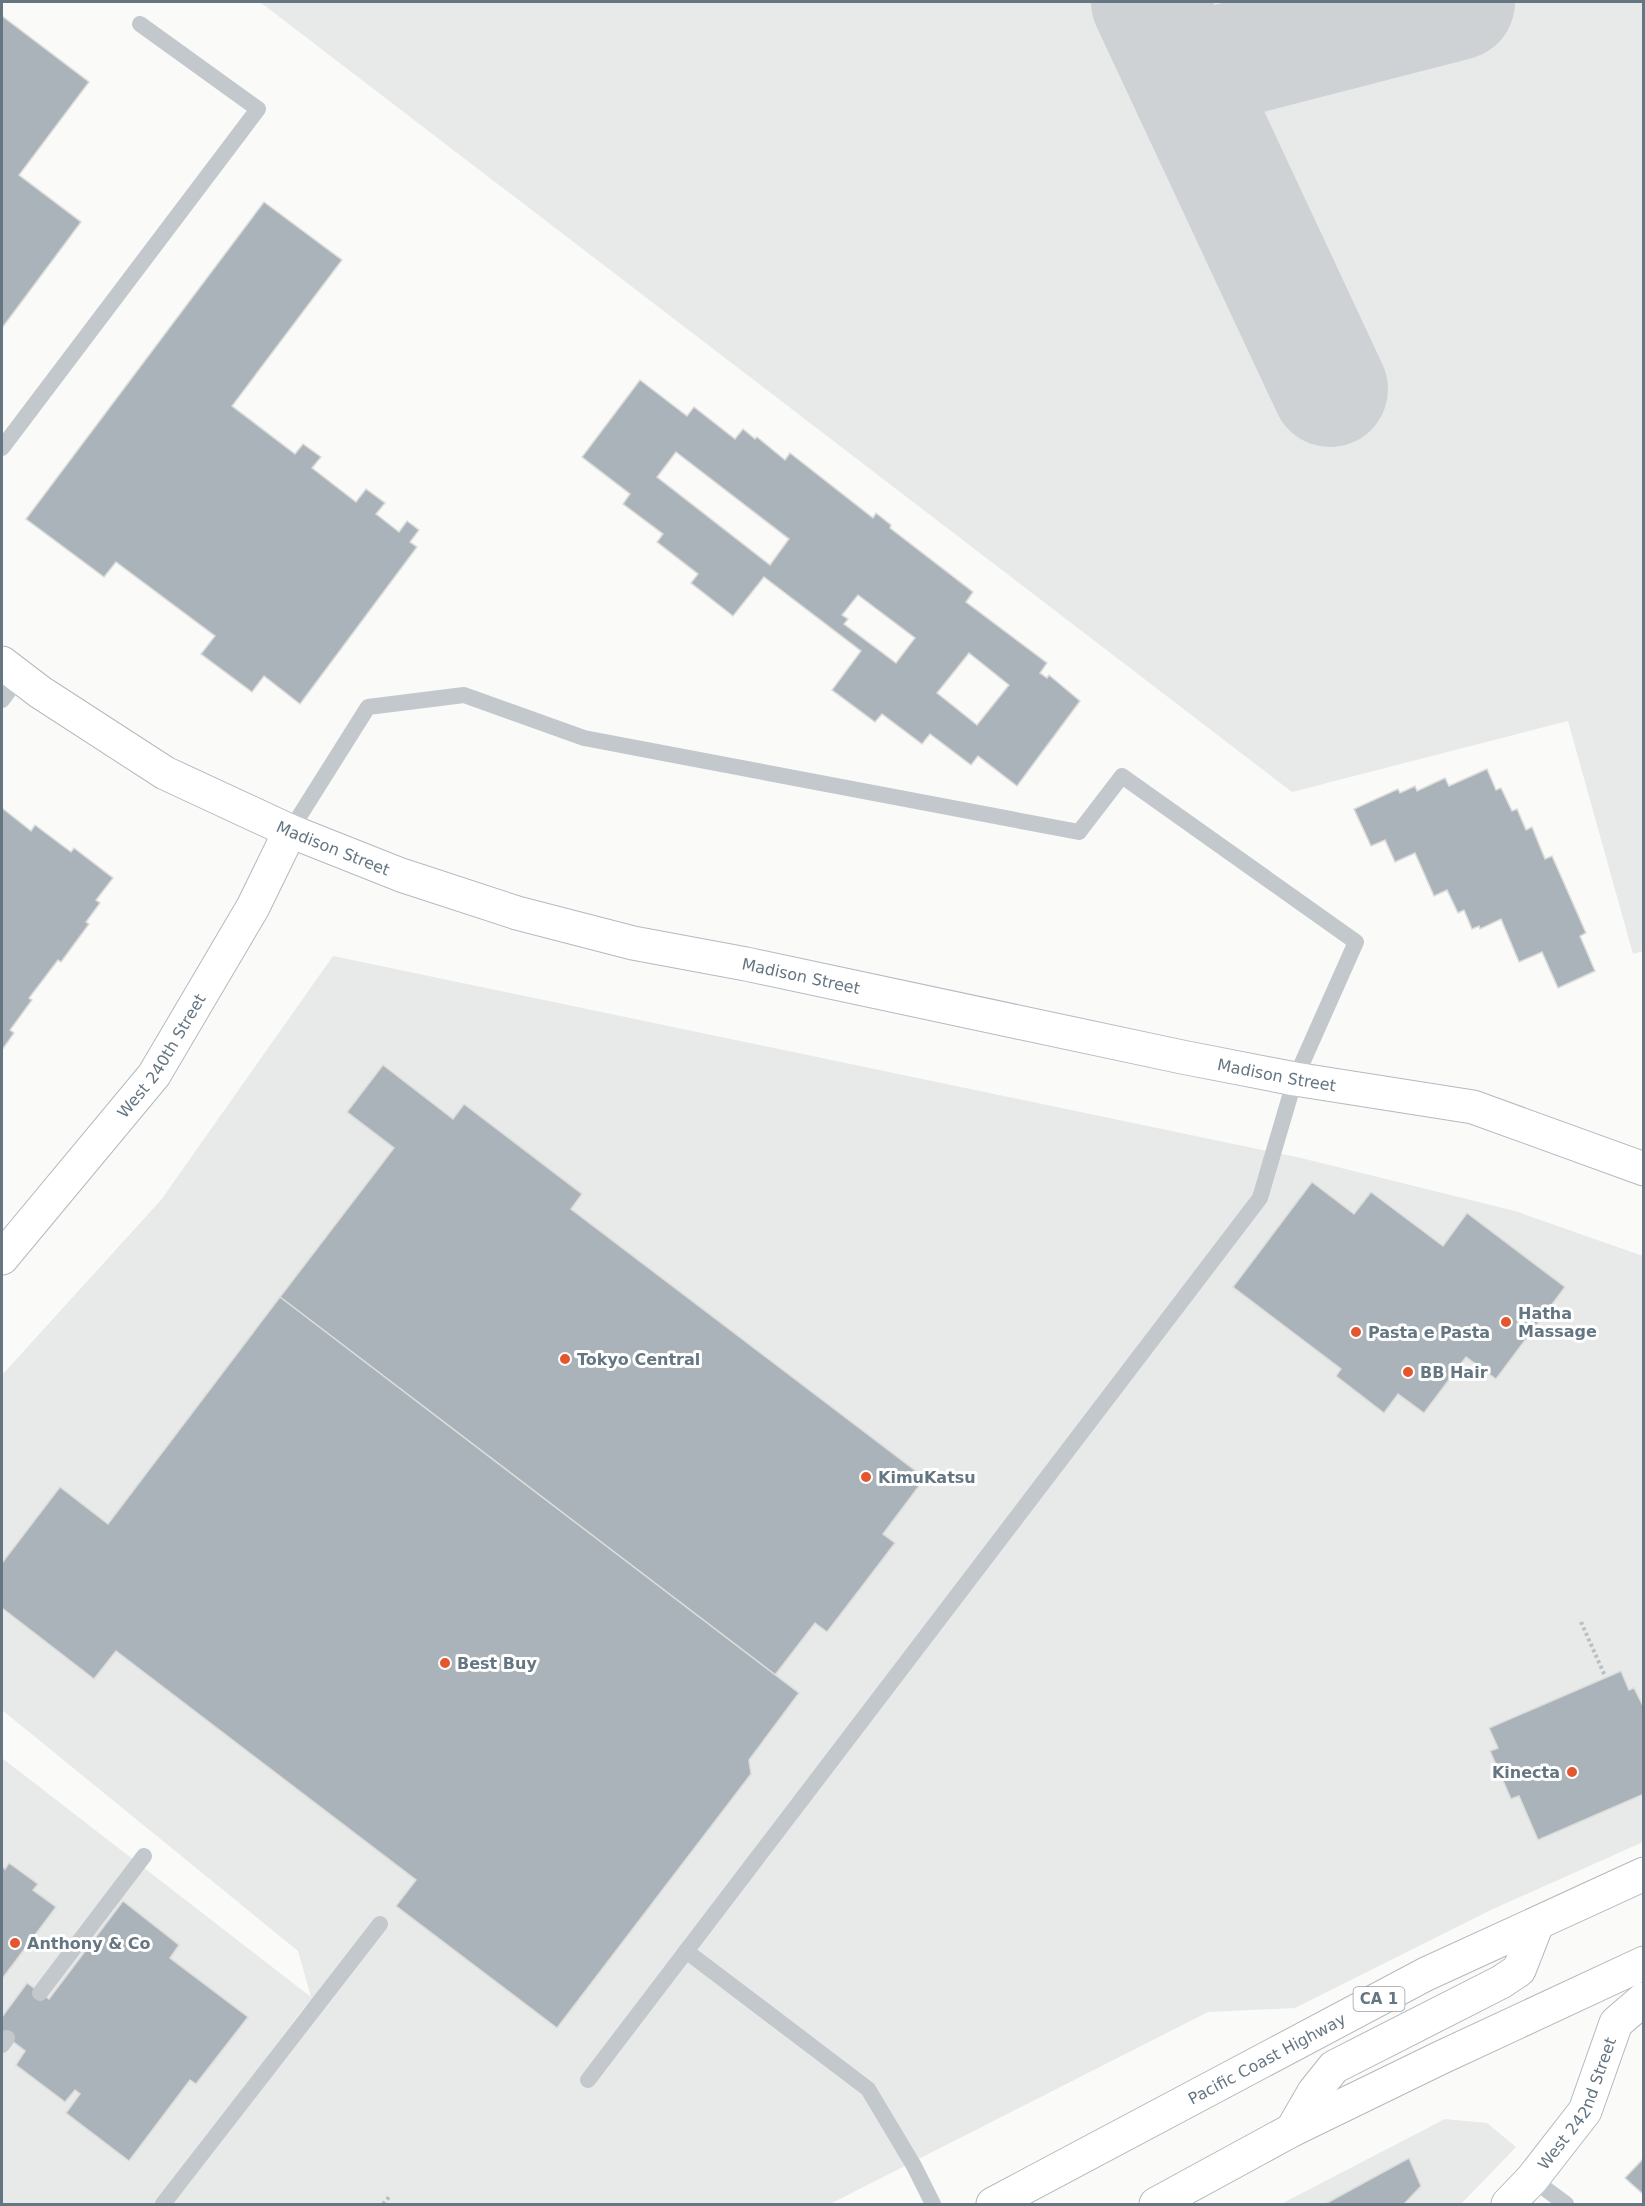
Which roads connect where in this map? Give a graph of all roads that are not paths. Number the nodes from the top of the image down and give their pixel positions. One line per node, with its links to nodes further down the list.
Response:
1 (140, 24): 2 (lane)
2 (2, 448)
3 (7, 680): 4 (main road, Madison Street)
4 (290, 831): 5 (main road, Madison Street); 5 (lane); 7 (main road, West 240th Street)
5 (1295, 1079): 6 (main road, Madison Street); 13 (lane)
6 (1644, 1170)
7 (2, 1258)
8 (144, 1856): 15 (lane)
9 (1644, 1874): 11 (main road, Pacific Coast Highway / CA 1)
10 (380, 1924): 21 (lane)
11 (1538, 1924): 19 (main road); 23 (main road, Pacific Coast Highway / CA 1)
12 (1644, 1950): 16 (main road)
13 (686, 1951): 18 (lane); 22 (lane)
14 (1644, 1963): 16 (main road)
15 (40, 1993)
16 (1567, 1998): 19 (main road)
17 (1644, 1999): 20 (main road, West 242nd Street)
18 (588, 2080)
19 (1292, 2130): 24 (main road)
20 (1532, 2179): 25 (main road, West 242nd Street); 26 (lane)
21 (163, 2205)
22 (933, 2205)
23 (993, 2205)
24 (1156, 2205)
25 (1508, 2205)
26 (1566, 2205)

